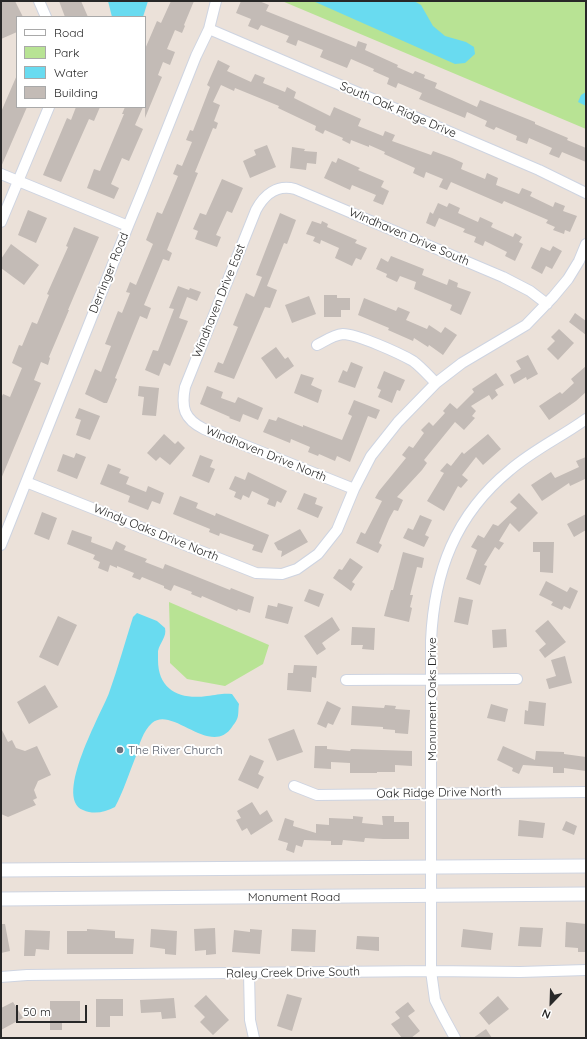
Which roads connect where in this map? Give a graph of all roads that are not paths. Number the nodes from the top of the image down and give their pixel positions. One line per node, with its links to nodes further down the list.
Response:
1 (39, 1): 3 (street)
2 (216, 1): 4 (street, Derringer Road)
3 (46, 16)
4 (209, 29): 8 (street, South Oak Ridge Drive); 11 (street, Derringer Road)
5 (49, 108): 7 (street)
6 (1, 174): 7 (street)
7 (19, 181): 10 (street); 11 (street)
8 (586, 193)
9 (267, 194): 13 (street, Windhaven Drive South); 16 (street, Windhaven Drive East)
10 (1, 222)
11 (128, 226): 18 (street, Derringer Road)
12 (586, 244): 13 (street, Windy Oaks Drive North)
13 (547, 304): 15 (street, Windy Oaks Drive North)
14 (317, 346): 15 (street)
15 (436, 383): 19 (street, Windy Oaks Drive North)
16 (185, 412): 19 (street, Windhaven Drive North)
17 (586, 419): 23 (street, Monument Oaks Drive)
18 (26, 482): 19 (street, Windy Oaks Drive North); 20 (street, Derringer Road)
19 (354, 489)
20 (1, 545)
21 (517, 679): 23 (street)
22 (346, 680): 23 (street)
23 (431, 680): 26 (street, Monument Oaks Drive)
24 (294, 786): 26 (street, Oak Ridge Drive North)
25 (586, 792): 26 (street, Oak Ridge Drive North)
26 (431, 793): 28 (street, Monument Oaks Drive)
27 (586, 866): 28 (main road)
28 (432, 867): 29 (main road); 31 (street, Monument Oaks Drive)
29 (1, 870)
30 (586, 894): 31 (main road, Monument Road)
31 (432, 896): 32 (main road, Monument Road); 34 (street, Monument Oaks Drive)
32 (1, 899)
33 (586, 970): 34 (street, Raley Creek Drive South)
34 (432, 971): 35 (street, Raley Creek Drive South); 38 (street, Monument Oaks Drive)
35 (249, 973): 36 (street, Raley Creek Drive South); 37 (street)
36 (1, 977)
37 (254, 1038)
38 (455, 1038)

